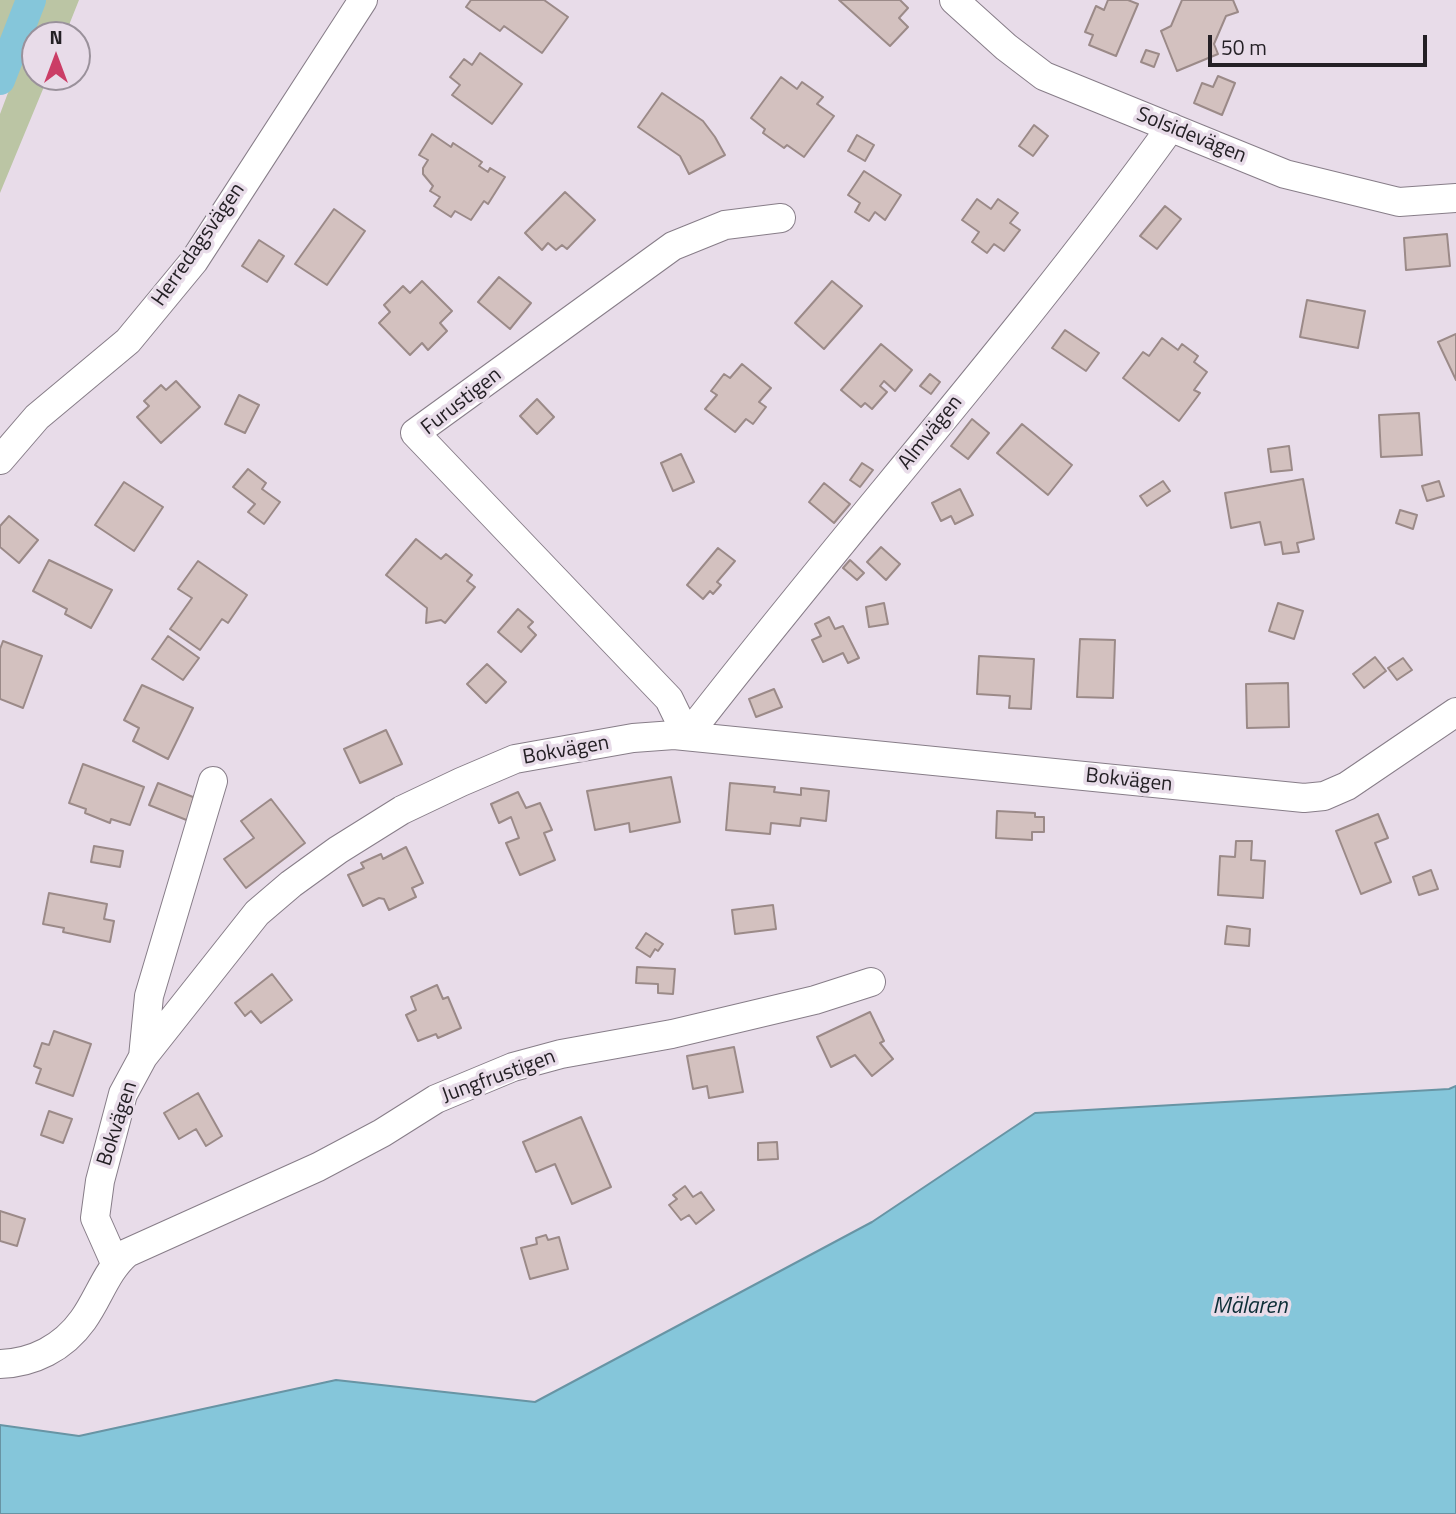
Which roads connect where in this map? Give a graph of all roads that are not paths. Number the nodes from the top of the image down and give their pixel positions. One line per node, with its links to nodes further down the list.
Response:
1 (363, 0): 6 (street, Herredagsvägen)
2 (954, 0): 3 (street, Solsidevägen)
3 (1171, 127): 4 (street, Solsidevägen); 8 (street, Almvägen)
4 (1456, 198)
5 (781, 218): 8 (street, Furustigen)
6 (0, 460)
7 (1456, 712): 8 (street, Bokvägen)
8 (687, 736): 11 (street, Bokvägen)
9 (214, 781): 11 (street)
10 (871, 982): 12 (street, Jungfrustigen)
11 (142, 1057): 12 (street, Bokvägen)
12 (115, 1263): 13 (street)
13 (0, 1364)

